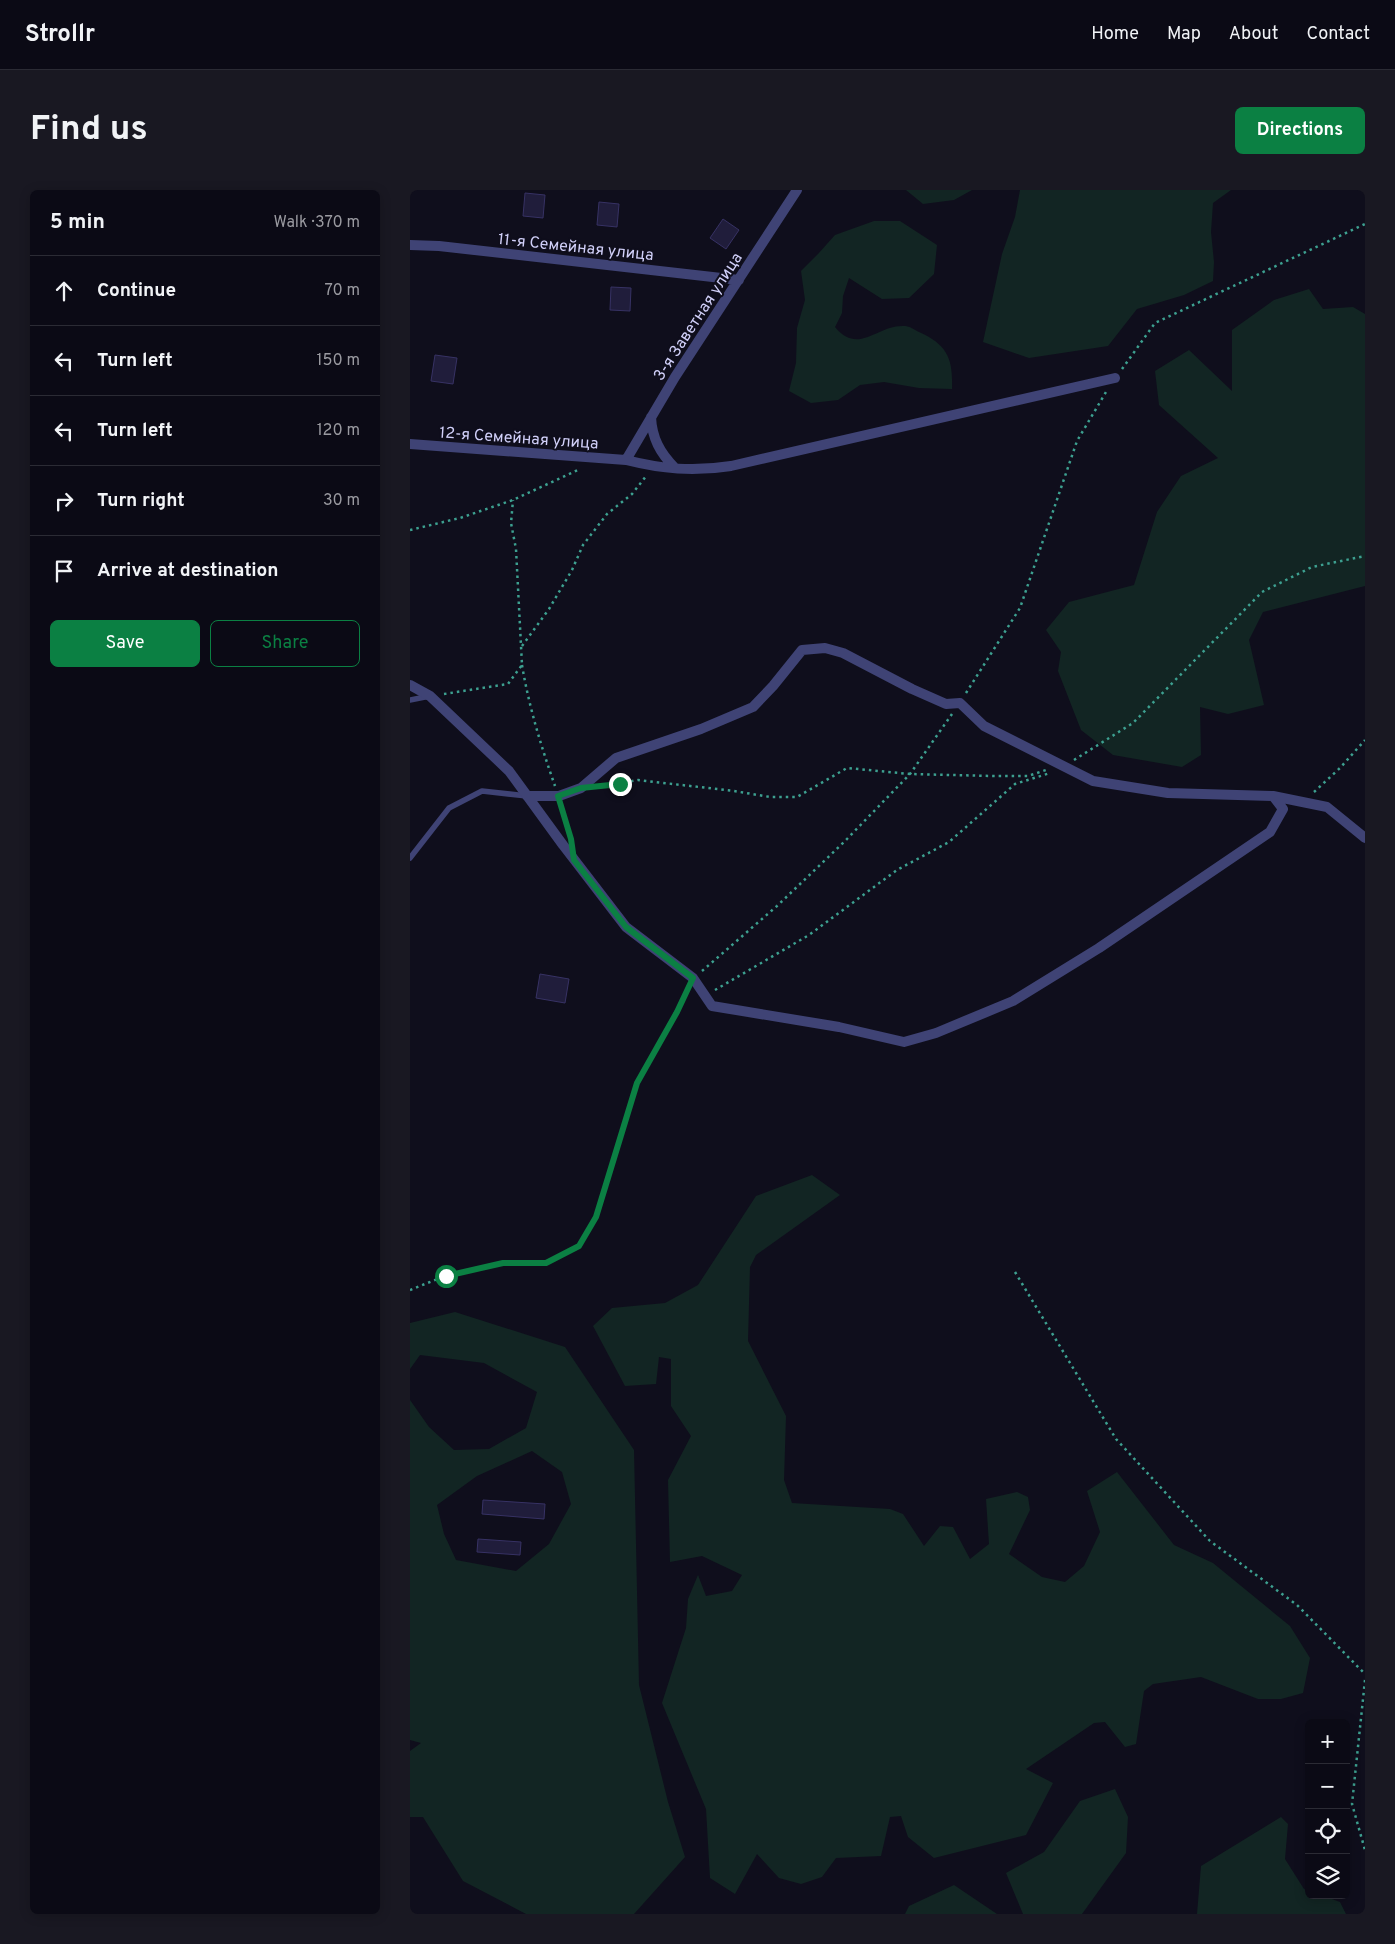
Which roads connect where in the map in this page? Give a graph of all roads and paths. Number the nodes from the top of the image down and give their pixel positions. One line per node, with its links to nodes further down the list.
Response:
1 (797, 190): 4 (street, 3-я Заветная улица)
2 (1365, 224): 5 (path)
3 (410, 245): 4 (street, 11-я Семейная улица)
4 (739, 280): 6 (street, 3-я Заветная улица)
5 (1115, 378): 11 (street, 12-я Семейная улица); 20 (path)
6 (651, 417): 8 (street, 3-я Заветная улица); 11 (street)
7 (410, 444): 8 (street, 12-я Семейная улица)
8 (626, 460): 10 (street, 12-я Семейная улица)
9 (585, 466): 12 (path)
10 (654, 467): 11 (street, 12-я Семейная улица); 15 (path)
11 (674, 468)
12 (513, 500): 13 (path); 15 (path)
13 (410, 530)
14 (1365, 556): 22 (path)
15 (521, 648): 16 (path)
16 (522, 665): 18 (path); 27 (path)
17 (410, 685): 18 (street)
18 (430, 696): 19 (lane); 26 (street)
19 (410, 700)
20 (960, 703): 22 (street); 23 (path); 24 (street)
21 (1365, 740): 25 (path)
22 (1063, 765): 23 (path); 28 (street); 33 (path)
23 (910, 774): 24 (path); 32 (path)
24 (581, 788): 27 (street)
25 (1313, 793)
26 (527, 796): 27 (street); 31 (lane); 32 (street)
27 (558, 796): 30 (path)
28 (1273, 796): 29 (street); 33 (street)
29 (1365, 838)
30 (571, 839)
31 (410, 858)
32 (693, 978): 33 (street); 35 (path)
33 (705, 996)
34 (1015, 1272): 36 (path)
35 (410, 1290)
36 (1365, 1674)
37 (1365, 1680): 38 (path)
38 (1365, 1850)

